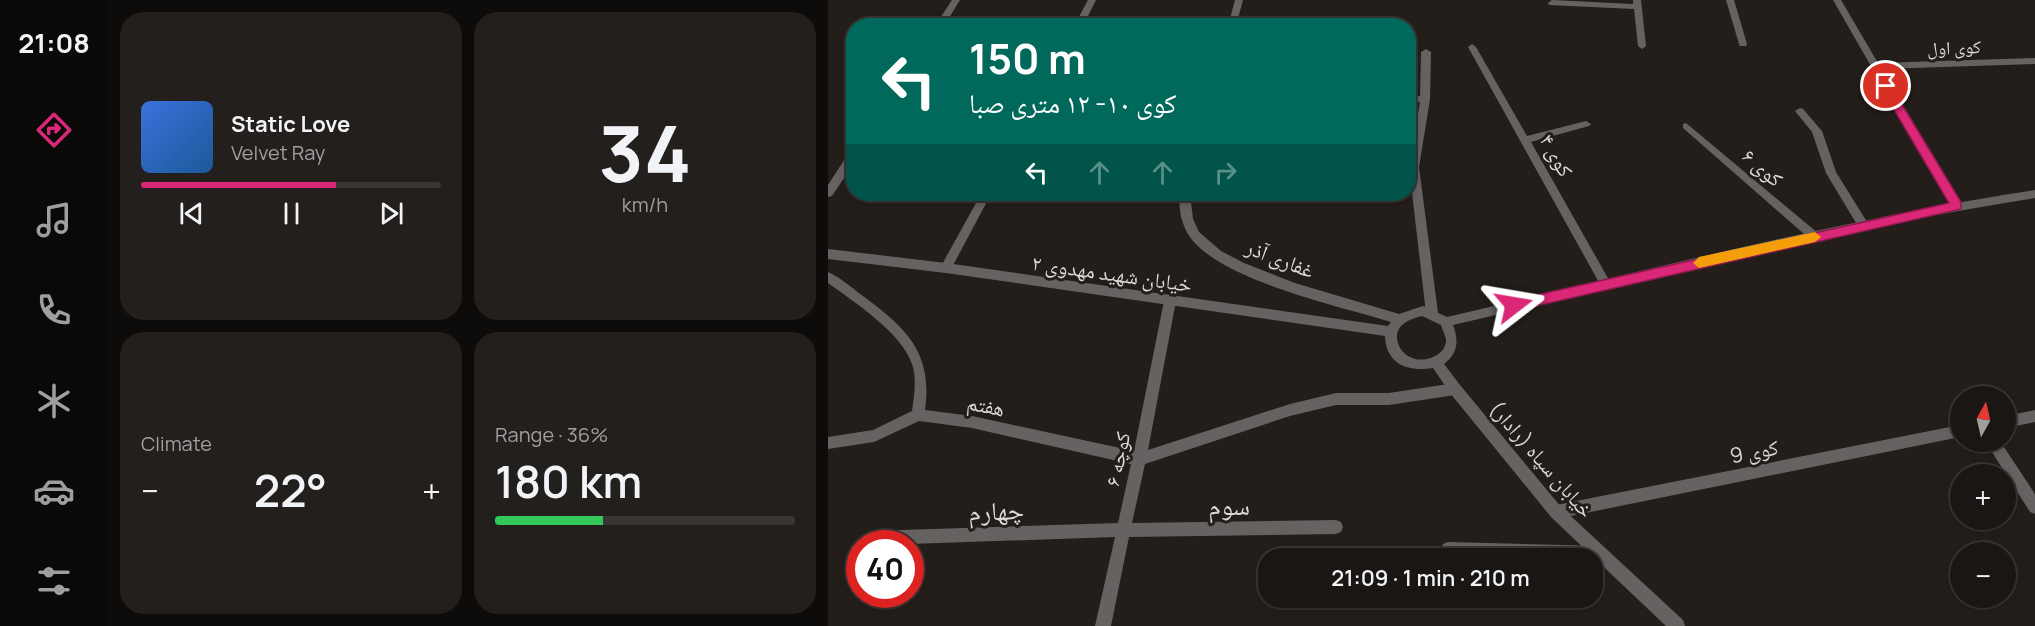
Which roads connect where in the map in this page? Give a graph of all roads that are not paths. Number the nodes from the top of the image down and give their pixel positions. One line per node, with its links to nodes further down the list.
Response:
1 (956, 0): 8 (street)
2 (1092, 0): 9 (street)
3 (1239, 0): 10 (street)
4 (1730, 0): 11 (street)
5 (1837, 0): 16 (street)
6 (1552, 3): 7 (street)
7 (1638, 4): 12 (street)
8 (944, 18)
9 (1082, 18)
10 (1234, 18)
11 (1743, 44)
12 (1642, 46)
13 (1472, 47): 22 (street, کوی ۴)
14 (1426, 52): 18 (street)
15 (2035, 61): 16 (street, کوی اول)
16 (1874, 66): 30 (street)
17 (1416, 99): 18 (street)
18 (1425, 99): 23 (street)
19 (1800, 111): 31 (street)
20 (1586, 124): 22 (street)
21 (1686, 126): 32 (street, کوی ۶)
22 (1526, 140): 36 (street, کوی ۴)
23 (1416, 143)
24 (846, 166): 25 (street)
25 (828, 193)
26 (2035, 194): 30 (street)
27 (982, 201): 34 (street)
28 (1185, 201): 39 (street, غفاری آذر)
29 (1416, 201): 38 (street)
30 (1957, 206): 31 (street)
31 (1863, 225): 32 (street)
32 (1815, 237): 36 (street)
33 (828, 254): 34 (street, خیابان شهید مهدوی ۲)
34 (946, 268): 37 (street, خیابان شهید مهدوی ۲)
35 (828, 277): 44 (street)
36 (1605, 283): 40 (street)
37 (1170, 301): 41 (street, خیابان شهید مهدوی ۲); 50 (street, کوچه ۶)
38 (1432, 313): 39 (street); 40 (street)
39 (1399, 319): 41 (street)
40 (1446, 322): 42 (street)
41 (1391, 332): 42 (street)
42 (1436, 362): 43 (street, خیابان سپاه (رادار))
43 (1455, 389): 50 (street); 52 (street, خیابان سپاه (رادار))
44 (918, 415): 48 (street); 50 (street, هفتم)
45 (2035, 416): 46 (street)
46 (2016, 420)
47 (1950, 433): 52 (street, کوی 9)
48 (828, 443)
49 (1999, 452): 51 (street)
50 (1139, 459): 54 (street, کوچه ۶)
51 (2035, 507)
52 (1556, 512): 56 (street, خیابان سپاه (رادار))
53 (1336, 527): 54 (street, سوم)
54 (1123, 530): 55 (street, چهارم); 58 (street, کوچه ۶)
55 (924, 536)
56 (1595, 548)
57 (1603, 556): 59 (street, خیابان سپاه (رادار))
58 (1103, 626)
59 (1677, 626)

